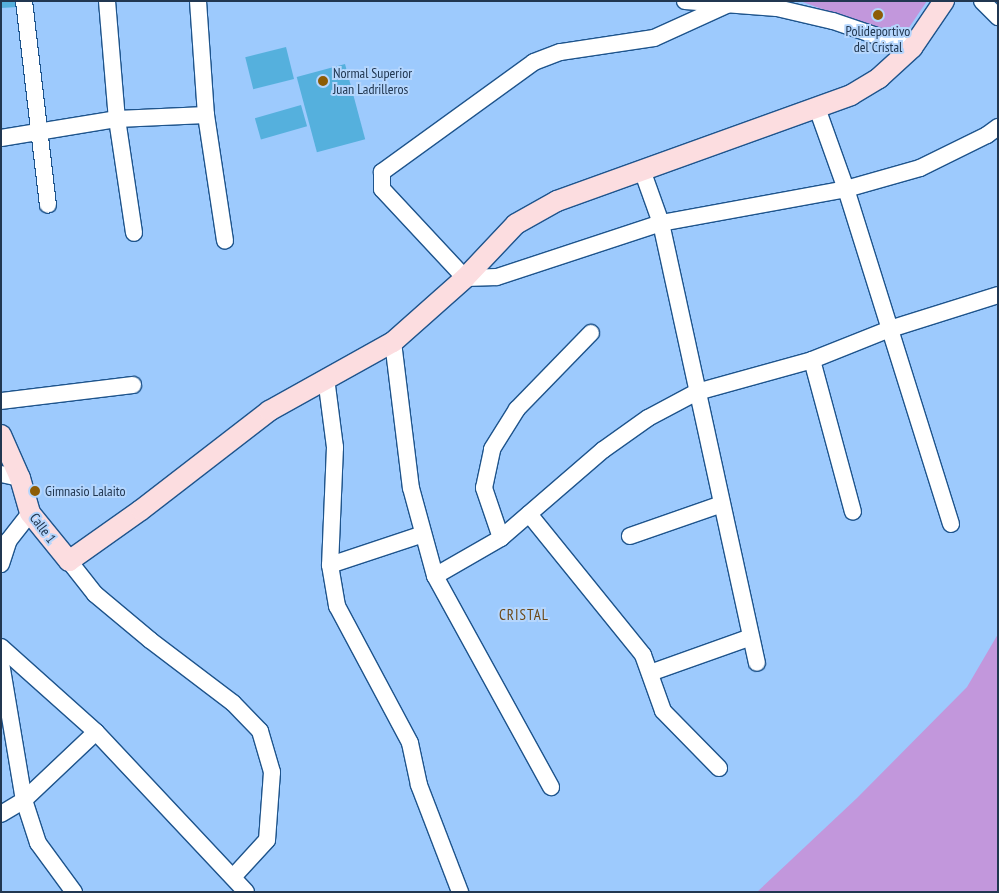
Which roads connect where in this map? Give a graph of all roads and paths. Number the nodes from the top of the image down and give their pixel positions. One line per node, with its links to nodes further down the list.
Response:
1 (24, 1): 14 (street)
2 (106, 1): 12 (street)
3 (198, 1): 11 (street)
4 (685, 1): 7 (street)
5 (944, 1): 9 (main road)
6 (982, 1): 8 (street)
7 (729, 4): 9 (street); 22 (street)
8 (998, 17)
9 (912, 48): 10 (main road)
10 (817, 108): 16 (main road); 17 (street)
11 (206, 115): 12 (street); 21 (street)
12 (117, 119): 14 (street); 20 (street)
13 (998, 127): 17 (street)
14 (39, 132): 15 (street); 18 (street)
15 (1, 138)
16 (642, 170): 19 (street); 22 (main road)
17 (846, 189): 19 (street); 24 (street)
18 (48, 206)
19 (661, 223): 22 (street); 30 (street)
20 (134, 233)
21 (226, 241)
22 (465, 278): 26 (main road)
23 (998, 295): 24 (street)
24 (890, 329): 27 (street); 38 (street)
25 (591, 333): 41 (street)
26 (393, 342): 28 (main road); 39 (street)
27 (812, 360): 30 (street); 35 (street)
28 (326, 378): 42 (main road); 44 (street)
29 (133, 385): 31 (street)
30 (697, 392): 34 (street); 37 (street)
31 (1, 401)
32 (1, 435): 33 (main road, Calle 1)
33 (11, 476): 36 (main road, Calle 1)
34 (722, 504): 40 (street); 46 (street)
35 (853, 512)
36 (30, 513): 42 (main road, Calle 1); 43 (street)
37 (529, 514): 41 (street); 50 (street)
38 (951, 524)
39 (424, 534): 44 (street); 45 (street)
40 (630, 536)
41 (501, 538): 45 (street)
42 (69, 562): 56 (street)
43 (1, 564)
44 (330, 565): 59 (street)
45 (435, 576): 53 (street)
46 (751, 637): 49 (street); 50 (street)
47 (1, 647): 51 (street)
48 (1, 663): 54 (street)
49 (757, 663)
50 (650, 674): 52 (street)
51 (96, 732): 54 (street); 56 (street)
52 (718, 768)
53 (551, 787)
54 (24, 800): 55 (street); 57 (street)
55 (1, 814)
56 (234, 876): 58 (street)
57 (74, 892)
58 (246, 892)
59 (460, 892)

